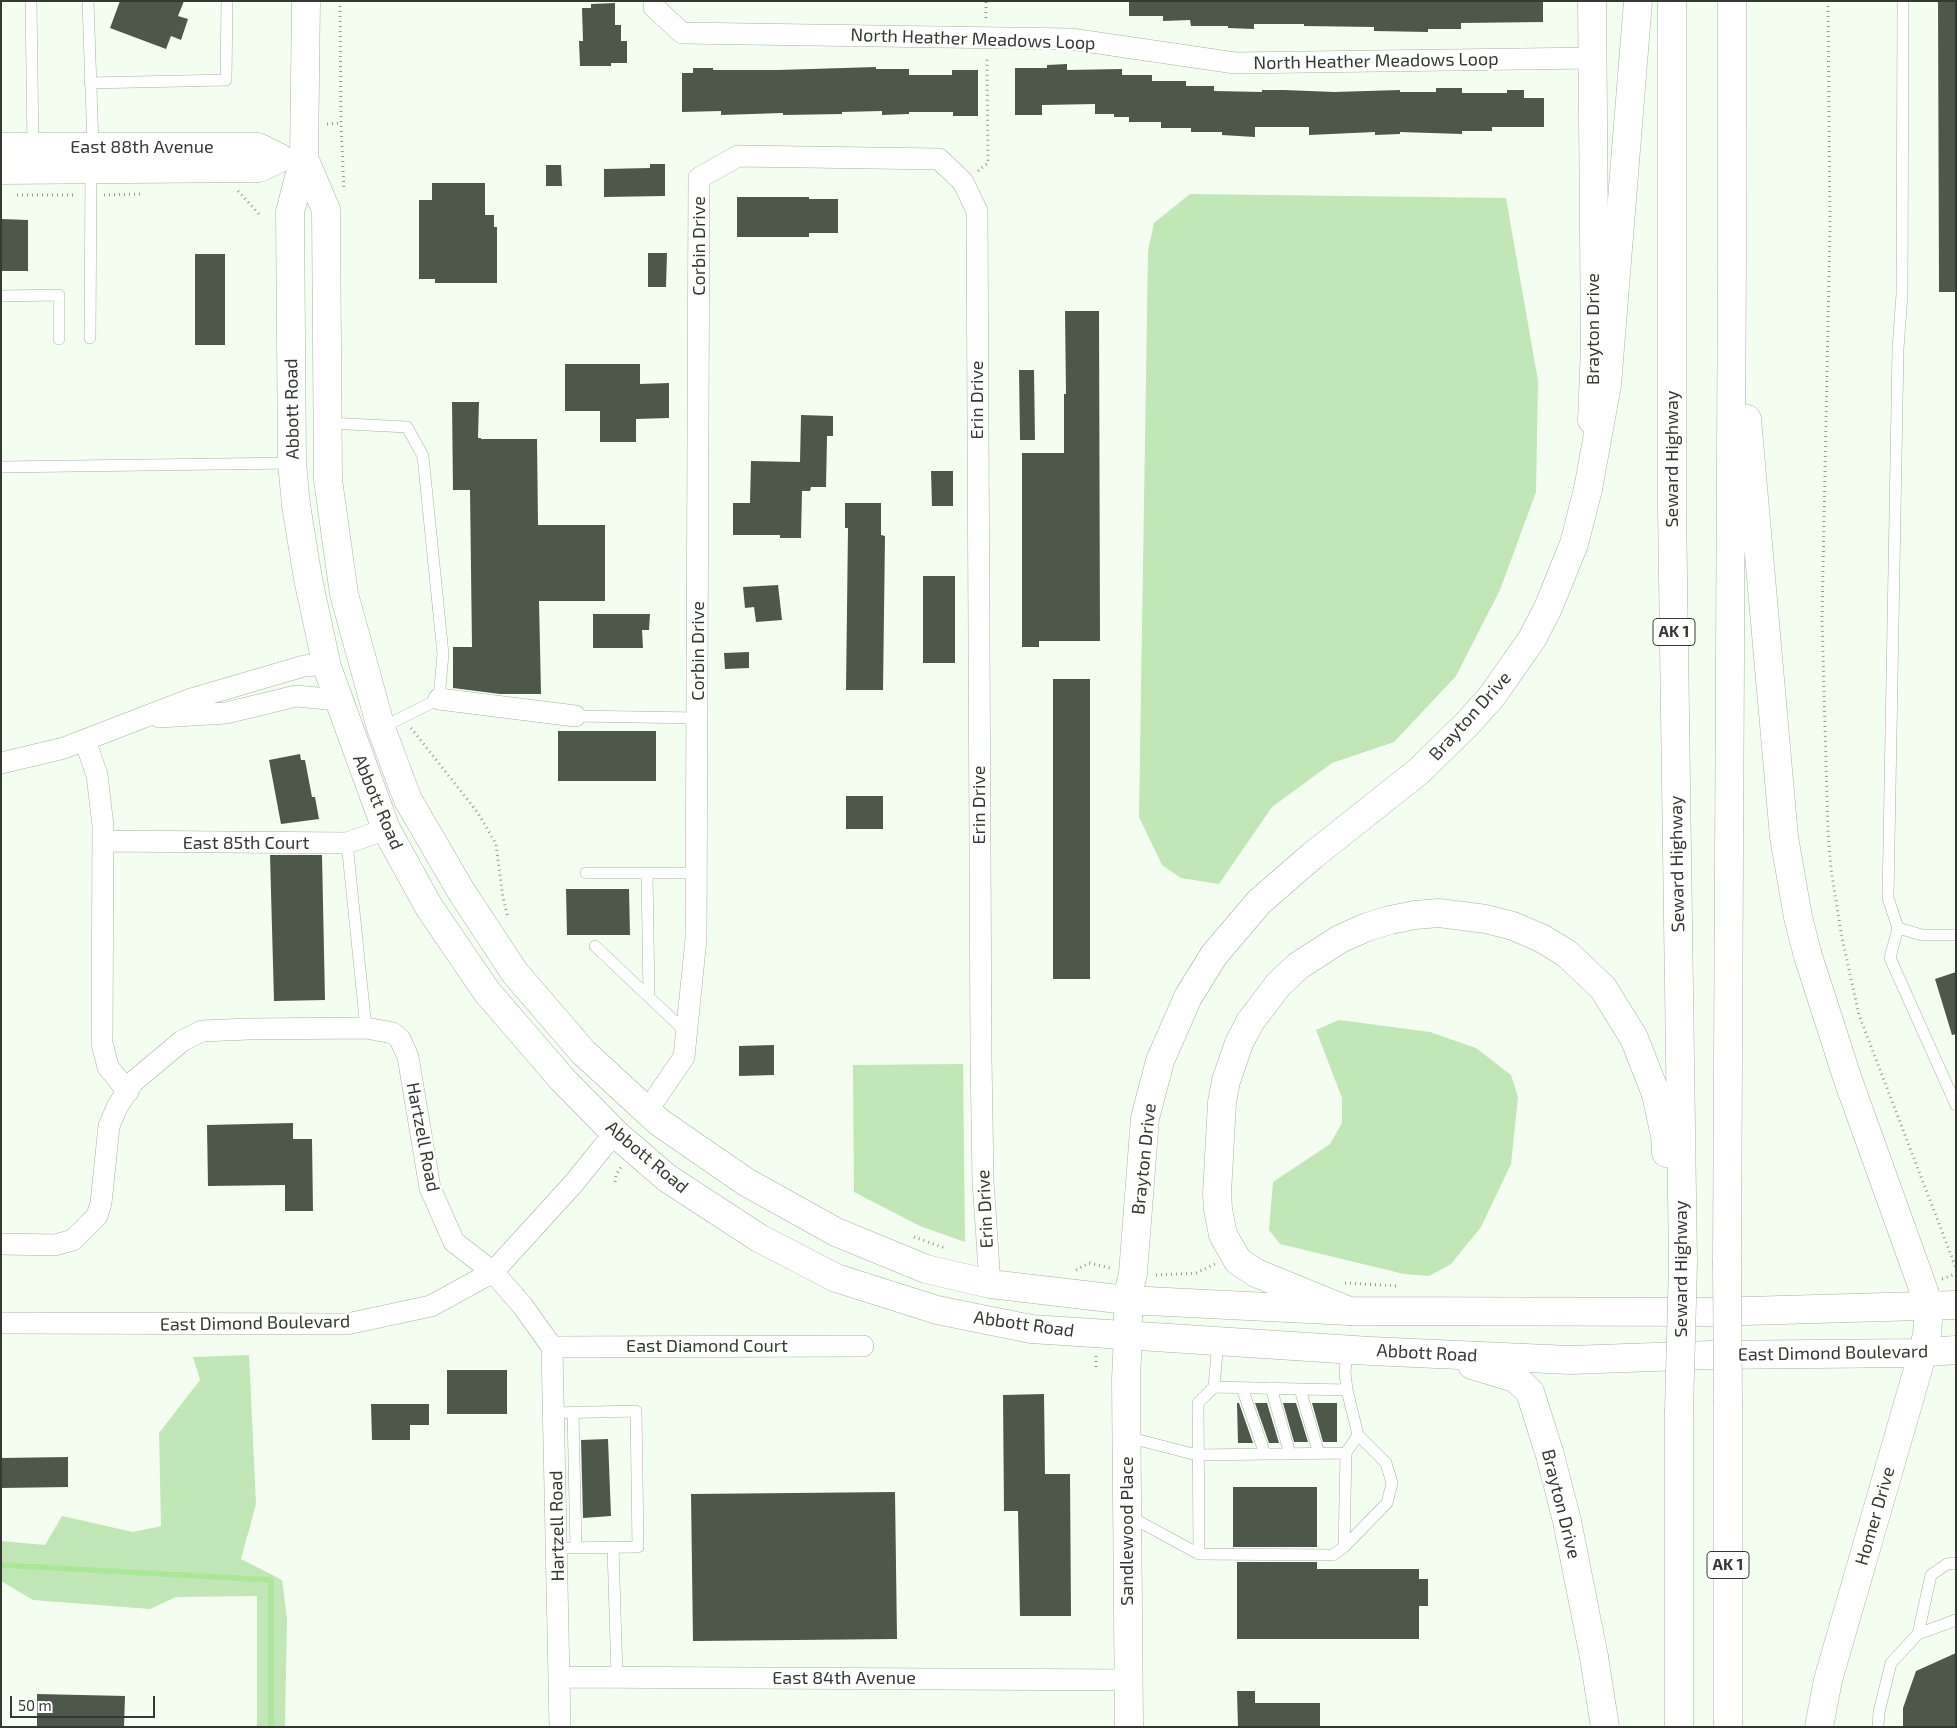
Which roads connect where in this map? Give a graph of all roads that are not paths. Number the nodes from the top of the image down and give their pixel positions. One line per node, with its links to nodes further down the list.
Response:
1 (31, 1): 14 (lane)
2 (88, 1): 12 (lane)
3 (227, 1): 12 (lane)
4 (306, 1): 16 (main road, Abbott Road)
5 (654, 1): 11 (street, North Heather Meadows Loop)
6 (1592, 1): 11 (main road, Brayton Drive)
7 (1638, 1): 26 (main road)
8 (1672, 1): 54 (main road, Seward Highway / AK 1)
9 (1732, 1): 19 (main road, AK 1)
10 (1903, 1): 43 (lane)
11 (1592, 58): 26 (main road, Brayton Drive)
12 (90, 84): 15 (lane)
13 (1, 147): 14 (main road, East 88th Avenue)
14 (33, 147): 15 (main road, East 88th Avenue)
15 (92, 158): 16 (main road, East 88th Avenue); 17 (main road, East 88th Avenue); 21 (lane)
16 (292, 158): 23 (main road, Abbott Road); 24 (main road, Abbott Road)
17 (1, 170)
18 (699, 178): 32 (street, Corbin Drive); 56 (street, Erin Drive)
19 (1732, 255): 58 (main road); 102 (main road, AK 1, bridge)
20 (1, 296): 22 (lane)
21 (90, 338)
22 (59, 339)
23 (328, 423): 29 (lane); 33 (main road, Abbott Road)
24 (292, 463): 25 (lane); 27 (main road, Abbott Road)
25 (1, 467)
26 (1588, 489): 57 (main road, Brayton Drive)
27 (327, 665): 28 (main road, Abbott Road); 31 (street); 36 (main road)
28 (338, 700): 31 (street); 37 (main road, Abbott Road)
29 (439, 700): 30 (street); 33 (lane)
30 (575, 716): 32 (lane)
31 (144, 717): 34 (street)
32 (698, 718): 42 (street, Corbin Drive)
33 (382, 728): 36 (main road, Abbott Road)
34 (85, 740): 35 (street); 38 (street)
35 (1, 763)
36 (408, 800): 51 (main road, Abbott Road)
37 (386, 829): 39 (street, East 85th Court); 52 (main road, Abbott Road)
38 (104, 841): 39 (street, East 85th Court); 49 (street)
39 (348, 843): 47 (lane)
40 (586, 873): 41 (lane)
41 (647, 873): 42 (lane); 46 (lane)
42 (697, 873): 48 (street, Corbin Drive)
43 (1898, 928): 44 (lane); 50 (lane)
44 (1956, 935)
45 (595, 946): 46 (lane)
46 (648, 997): 48 (lane)
47 (366, 1028): 49 (street, Hartzell Road); 55 (street, Hartzell Road)
48 (687, 1033): 51 (street, Corbin Drive)
49 (128, 1092): 53 (street, Hartzell Road)
50 (1956, 1104)
51 (647, 1112): 52 (main road); 56 (main road, Abbott Road)
52 (616, 1134): 55 (street, East Dimond Boulevard); 62 (main road, Abbott Road)
53 (1, 1244)
54 (1676, 1263): 60 (main road); 101 (main road, Seward Highway / AK 1, bridge)
55 (492, 1272): 61 (street, East Dimond Boulevard); 65 (street, Hartzell Road)
56 (990, 1284): 57 (main road, Abbott Road)
57 (1127, 1300): 60 (main road, Abbott Road); 62 (main road, Brayton Drive)
58 (1929, 1305): 59 (main road); 60 (main road, Abbott Road); 68 (main road, Homer Drive)
59 (1956, 1305)
60 (1349, 1311)
61 (1, 1323)
62 (1128, 1336): 63 (main road, Abbott Road); 78 (main road, Sandlewood Place)
63 (1218, 1341): 66 (main road, Abbott Road); 71 (lane)
64 (862, 1346): 65 (street, East Diamond Court)
65 (552, 1347): 76 (street, Hartzell Road)
66 (1347, 1349): 69 (main road, Abbott Road); 75 (lane)
67 (1956, 1350): 68 (main road, East Dimond Boulevard)
68 (1923, 1352): 70 (main road, East Dimond Boulevard); 103 (main road, Homer Drive)
69 (1430, 1354): 70 (main road, Abbott Road); 92 (main road, Brayton Drive)
70 (1710, 1355)
71 (1214, 1387): 72 (lane); 83 (lane)
72 (1242, 1388): 73 (lane); 80 (lane)
73 (1272, 1388): 74 (lane); 81 (lane)
74 (1300, 1389): 75 (lane); 82 (lane)
75 (1347, 1390): 77 (lane)
76 (564, 1412): 85 (lane); 86 (street, Hartzell Road)
77 (1358, 1435): 79 (lane); 87 (lane)
78 (1127, 1437): 83 (lane); 84 (main road, Sandlewood Place)
79 (1346, 1453): 82 (lane); 87 (lane)
80 (1265, 1454): 81 (lane); 83 (lane)
81 (1290, 1454): 82 (lane)
82 (1319, 1454)
83 (1197, 1455): 88 (lane)
84 (1128, 1516): 88 (lane); 95 (main road, Sandlewood Place)
85 (613, 1547): 86 (lane); 94 (lane)
86 (567, 1548): 93 (street, Hartzell Road)
87 (1344, 1548): 88 (lane)
88 (1199, 1554)
89 (1956, 1563): 91 (lane)
90 (1956, 1620): 91 (lane)
91 (1918, 1634): 104 (lane)
92 (1594, 1657): 99 (main road, Brayton Drive); 100 (main road)
93 (561, 1676): 94 (street, East 84th Avenue); 96 (street, Hartzell Road)
94 (616, 1676): 95 (street, East 84th Avenue)
95 (1128, 1680): 97 (main road, Sandlewood Place)
96 (560, 1727)
97 (1129, 1727): 98 (lane)
98 (1139, 1727)
99 (1598, 1727)
100 (1605, 1727)
101 (1679, 1727)
102 (1728, 1727)
103 (1819, 1727)
104 (1878, 1727)

